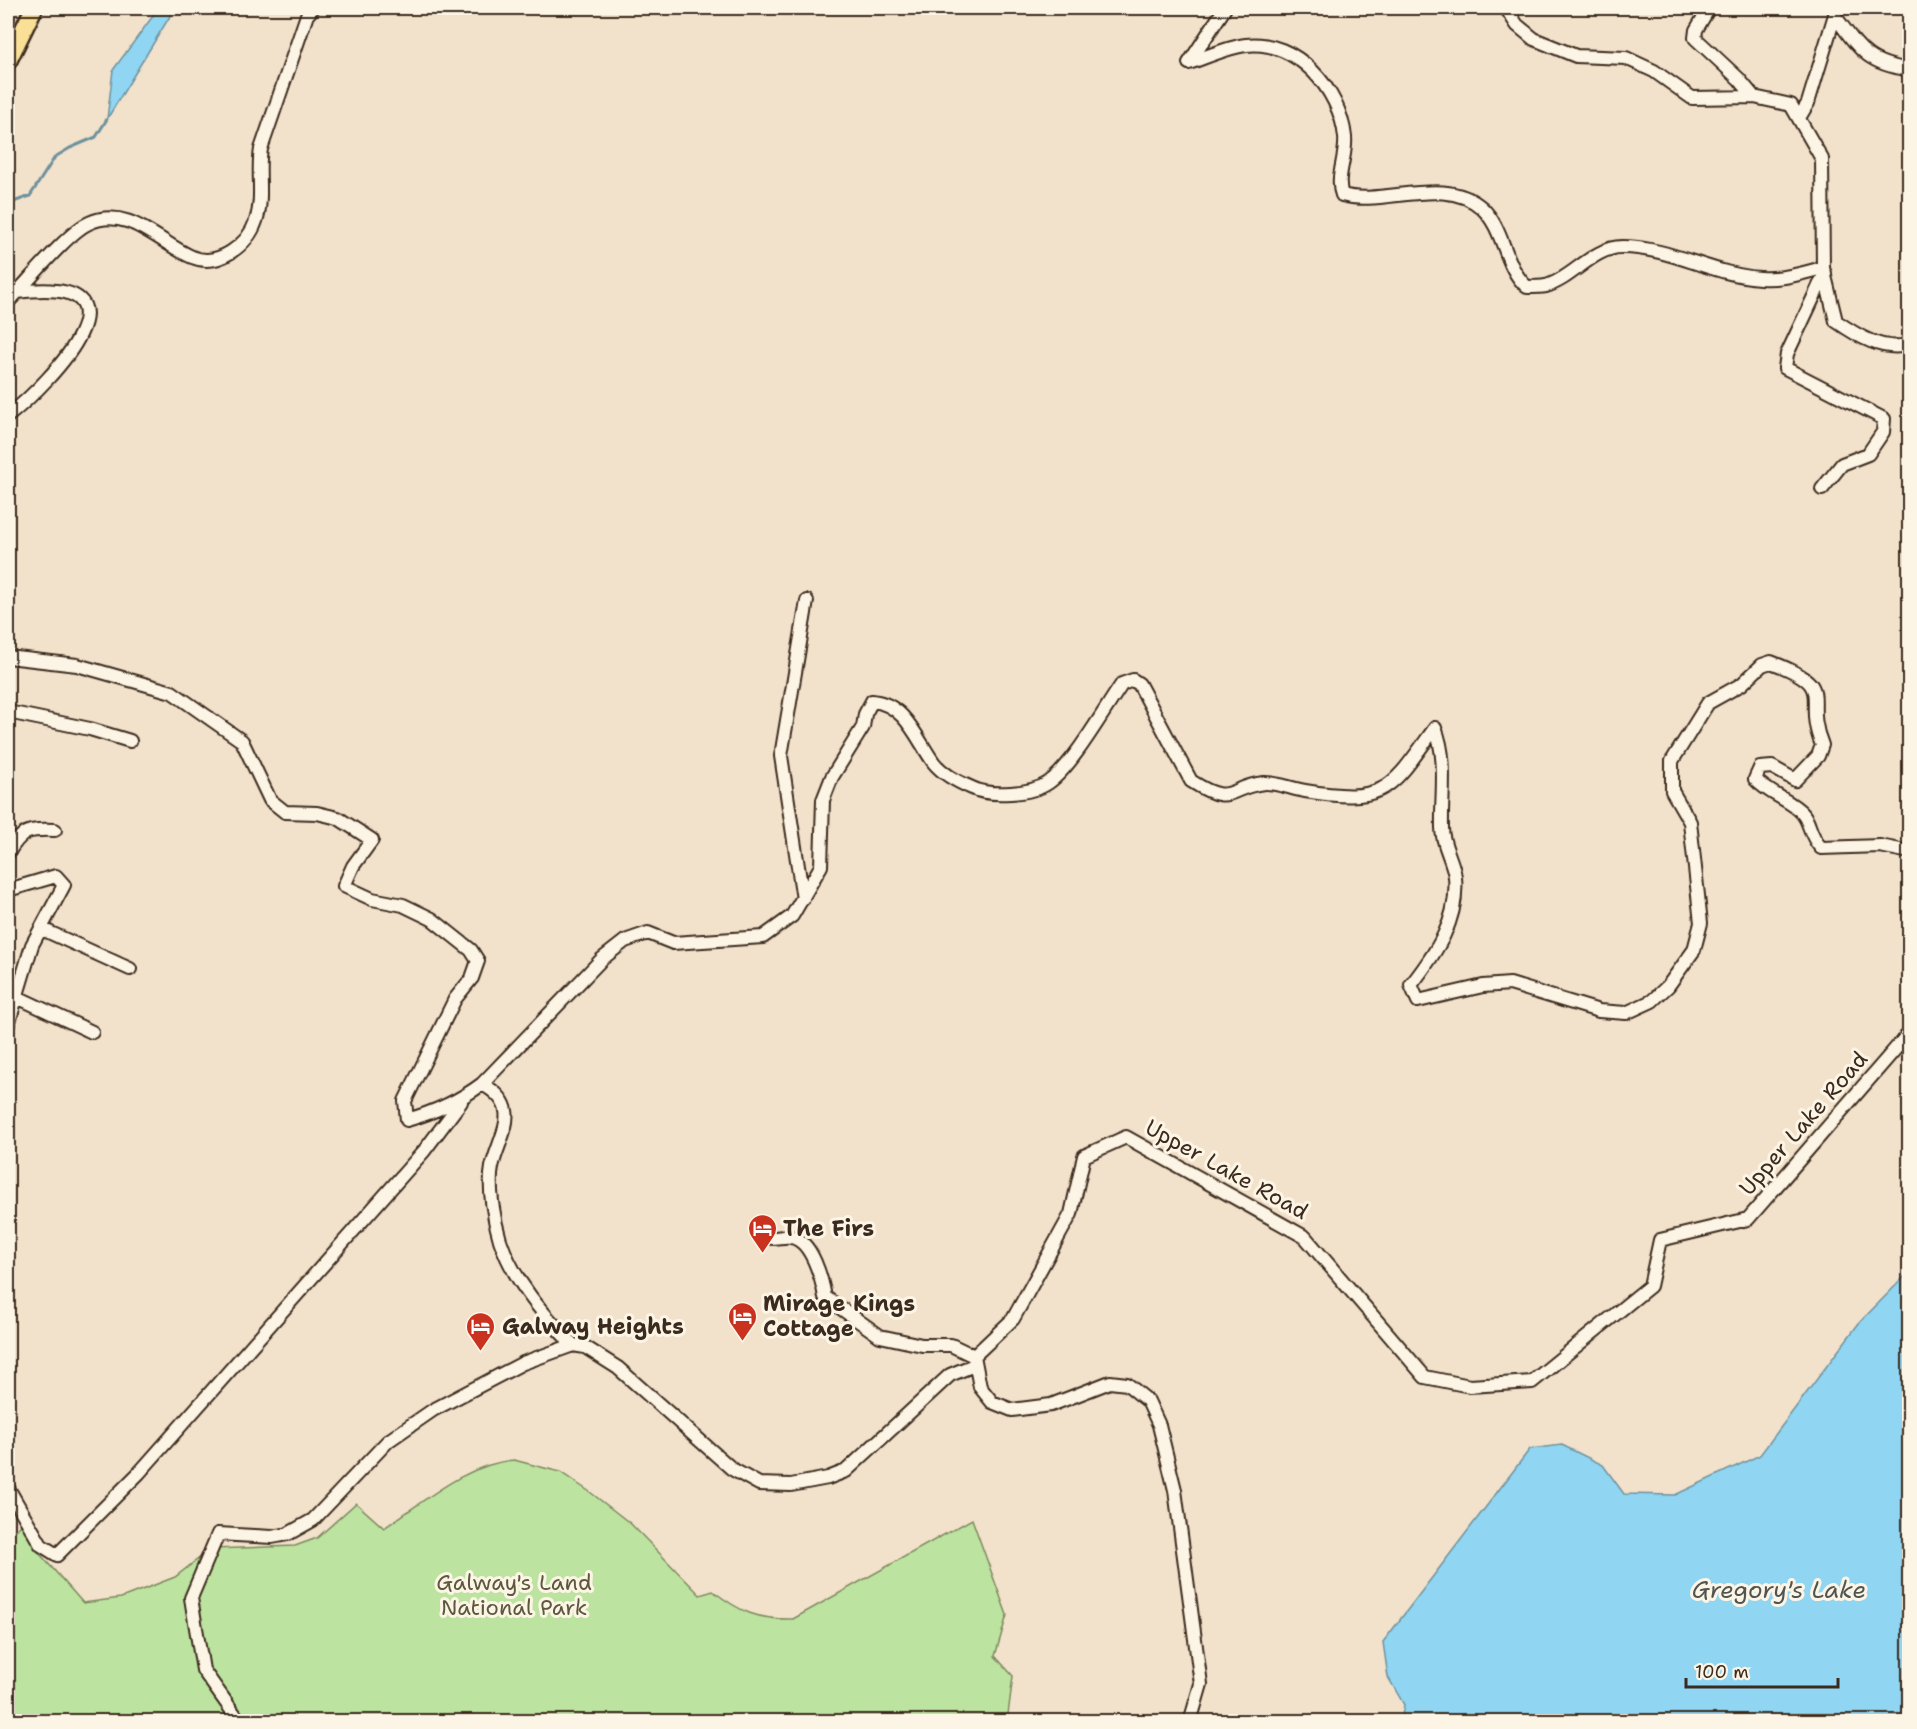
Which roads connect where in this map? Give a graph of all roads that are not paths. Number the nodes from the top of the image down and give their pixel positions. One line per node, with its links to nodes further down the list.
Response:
1 (34, 8): 7 (main road)
2 (313, 8): 12 (street)
3 (1225, 8): 11 (street)
4 (1506, 8): 9 (street)
5 (1709, 8): 9 (street)
6 (1836, 12): 8 (street); 10 (street)
7 (8, 61)
8 (1910, 70)
9 (1754, 97): 10 (street)
10 (1799, 118): 11 (street)
11 (1824, 271): 14 (street); 16 (street)
12 (18, 292): 13 (street); 15 (street)
13 (8, 302)
14 (1910, 344)
15 (8, 416)
16 (1822, 489)
17 (807, 601): 25 (street)
18 (8, 657): 33 (street)
19 (8, 712): 20 (street)
20 (130, 741)
21 (55, 830): 23 (street)
22 (1910, 852): 25 (street)
23 (8, 853)
24 (8, 890): 26 (street)
25 (802, 899): 32 (street)
26 (42, 929): 27 (street); 28 (street)
27 (130, 969)
28 (17, 997): 29 (street); 30 (street)
29 (8, 1025)
30 (92, 1032)
31 (1910, 1032): 36 (street, Upper Lake Road)
32 (482, 1084): 33 (street); 35 (street)
33 (463, 1098): 37 (street)
34 (772, 1238): 36 (street)
35 (573, 1345): 36 (street); 38 (street)
36 (974, 1360): 39 (street)
37 (8, 1488)
38 (240, 1722)
39 (1190, 1722)

